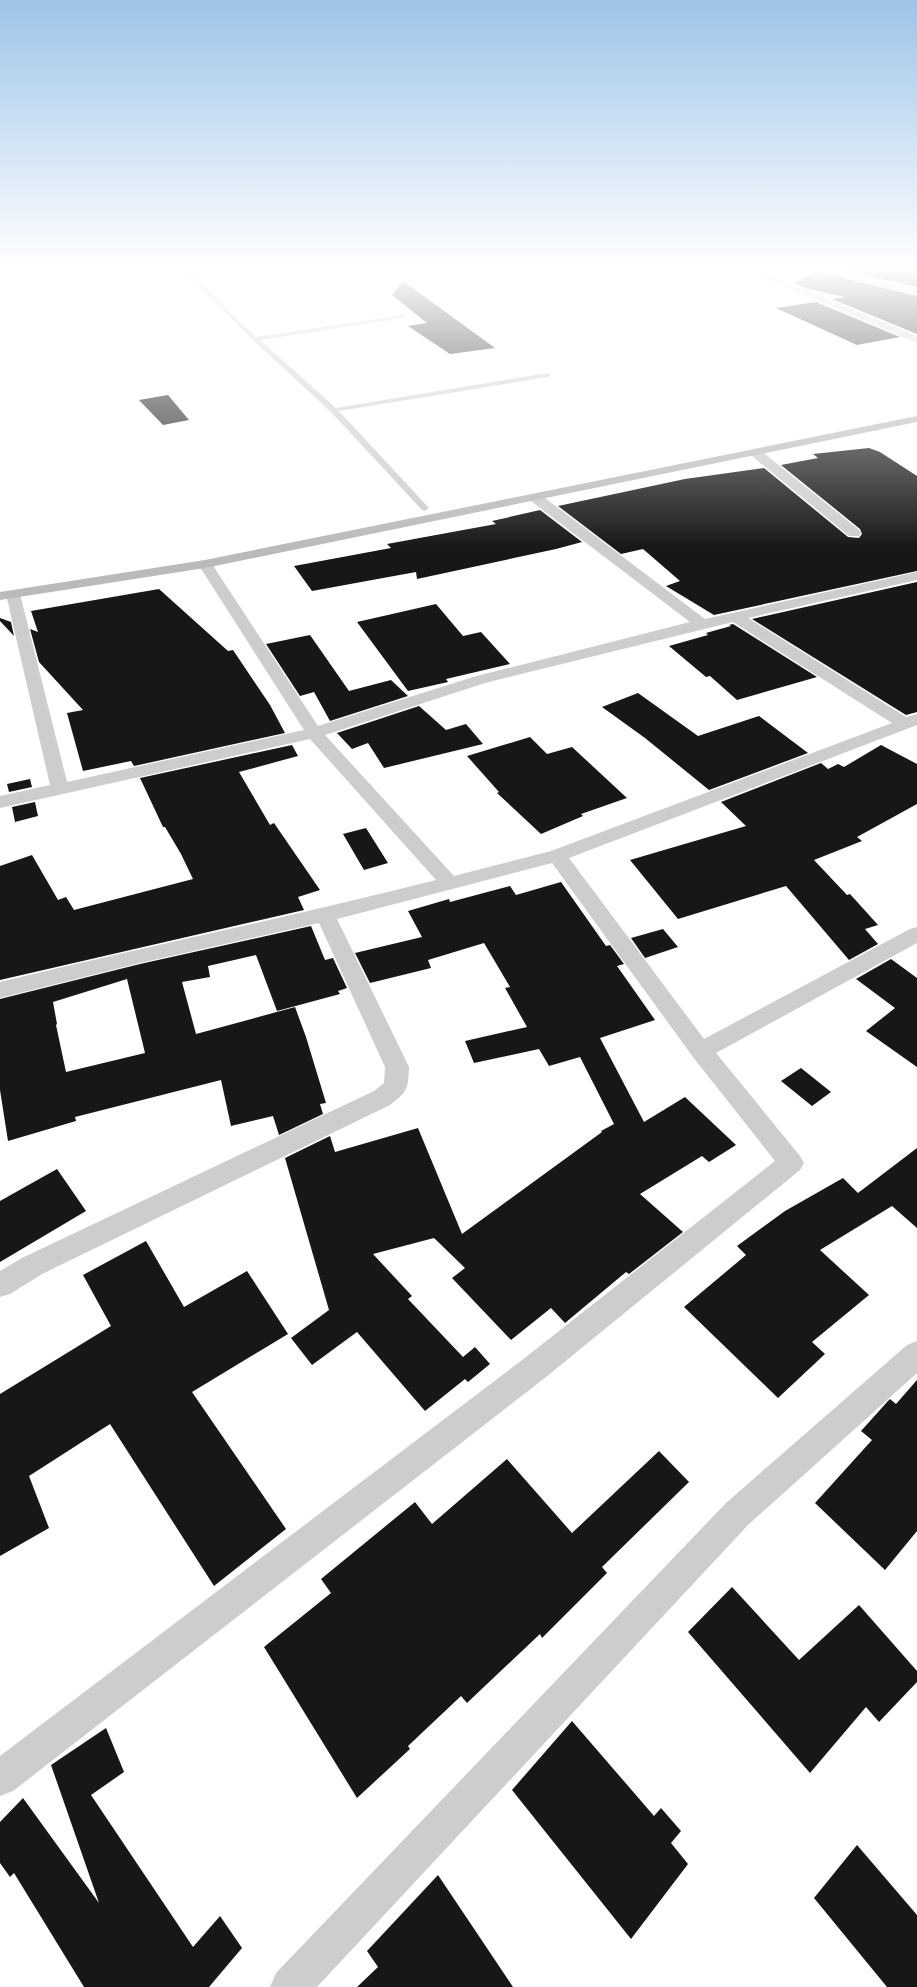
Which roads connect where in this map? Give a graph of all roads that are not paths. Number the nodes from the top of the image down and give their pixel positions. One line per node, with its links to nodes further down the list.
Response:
1 (281, 363): 4 (lane)
2 (548, 374): 4 (lane)
3 (917, 407): 8 (main road)
4 (334, 410): 8 (lane)
5 (917, 419): 6 (main road)
6 (756, 453): 7 (main road); 9 (street)
7 (536, 498): 12 (main road); 17 (street)
8 (425, 508): 10 (main road)
9 (854, 533)
10 (253, 541)
11 (152, 559): 14 (main road)
12 (205, 564): 15 (main road); 19 (street)
13 (917, 576): 16 (street)
14 (0, 584)
15 (6, 595): 20 (street)
16 (736, 617): 17 (street); 18 (street)
17 (702, 624): 19 (street)
18 (910, 721): 22 (street)
19 (314, 733): 20 (street); 23 (street)
20 (60, 789): 21 (street)
21 (0, 802)
22 (557, 856): 23 (street); 27 (street)
23 (450, 884): 24 (street)
24 (325, 915): 26 (street); 28 (street)
25 (917, 934): 27 (street)
26 (0, 990)
27 (701, 1051): 30 (street)
28 (0, 1285)
29 (917, 1354): 31 (street)
30 (0, 1778)
31 (290, 1987)

